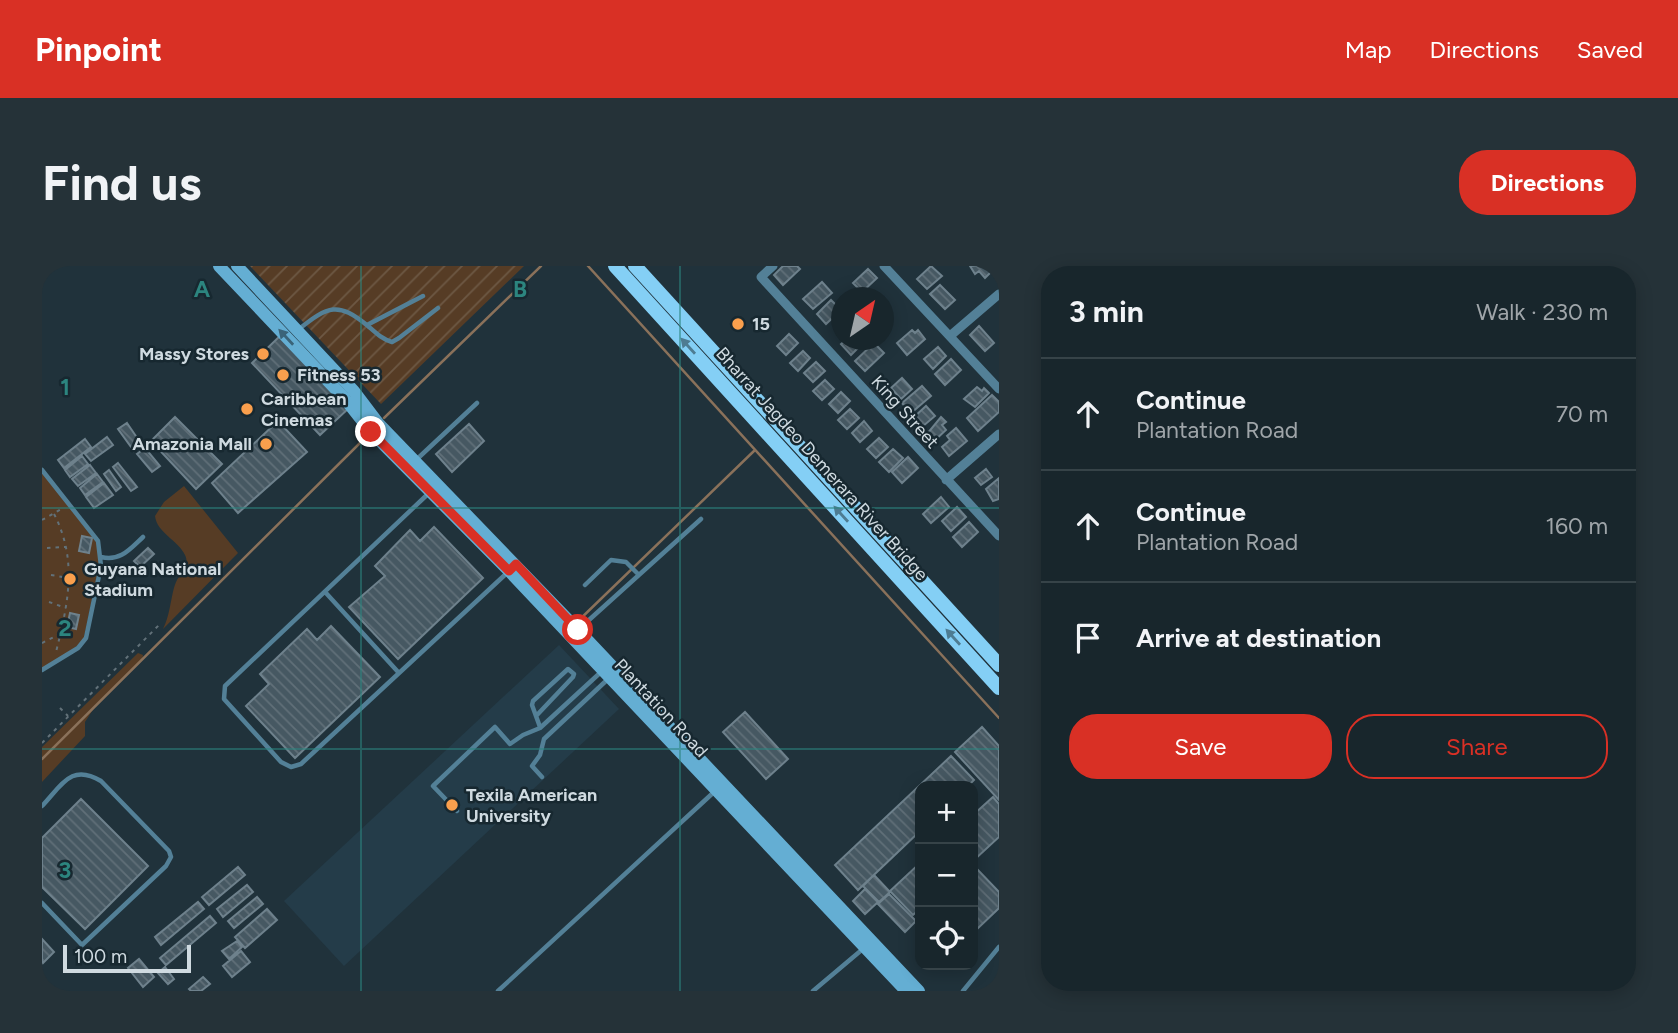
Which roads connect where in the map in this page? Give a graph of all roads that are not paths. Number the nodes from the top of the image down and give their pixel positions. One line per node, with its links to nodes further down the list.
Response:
1 (219, 266): 19 (street, Plantation Road, one-way to 1)
2 (237, 266): 11 (street, Plantation Road)
3 (615, 266): 33 (main road, Bharrat Jagdeo Demerara River Bridge, one-way to 3)
4 (635, 266): 29 (main road, Bharrat Jagdeo Demerara River Bridge)
5 (773, 266): 18 (street, King Street)
6 (884, 266): 12 (street)
7 (999, 294): 12 (street)
8 (423, 296): 10 (lane)
9 (438, 308): 10 (lane)
10 (367, 326): 11 (lane)
11 (297, 330): 16 (street, Plantation Road)
12 (950, 336): 13 (street)
13 (999, 389)
14 (477, 403): 16 (lane)
15 (999, 434): 18 (street)
16 (415, 460): 24 (street, Plantation Road)
17 (42, 470): 23 (lane)
18 (946, 480): 21 (street, King Street)
19 (430, 492): 24 (street, Plantation Road); 27 (lane)
20 (701, 519): 25 (lane)
21 (999, 536)
22 (143, 537): 23 (lane)
23 (101, 557): 30 (lane)
24 (512, 568): 28 (street, Plantation Road); 31 (street, Plantation Road); 32 (lane)
25 (638, 575): 26 (lane); 28 (lane)
26 (585, 585)
27 (326, 593): 32 (lane); 32 (lane)
28 (578, 630): 31 (street, Plantation Road)
29 (999, 665)
30 (42, 670)
31 (609, 671): 35 (lane); 36 (lane); 38 (street, Plantation Road)
32 (399, 673)
33 (999, 688)
34 (537, 715): 34 (lane); 35 (lane)
35 (539, 729): 36 (lane); 40 (lane)
36 (544, 739): 37 (lane)
37 (542, 777)
38 (719, 788): 42 (street, Plantation Road); 44 (lane)
39 (42, 806): 41 (lane)
40 (457, 811)
41 (42, 903)
42 (869, 944): 45 (lane); 46 (street, Plantation Road); 47 (street, Plantation Road)
43 (999, 947): 48 (lane)
44 (498, 991)
45 (813, 991)
46 (906, 991)
47 (919, 991)
48 (963, 991)

